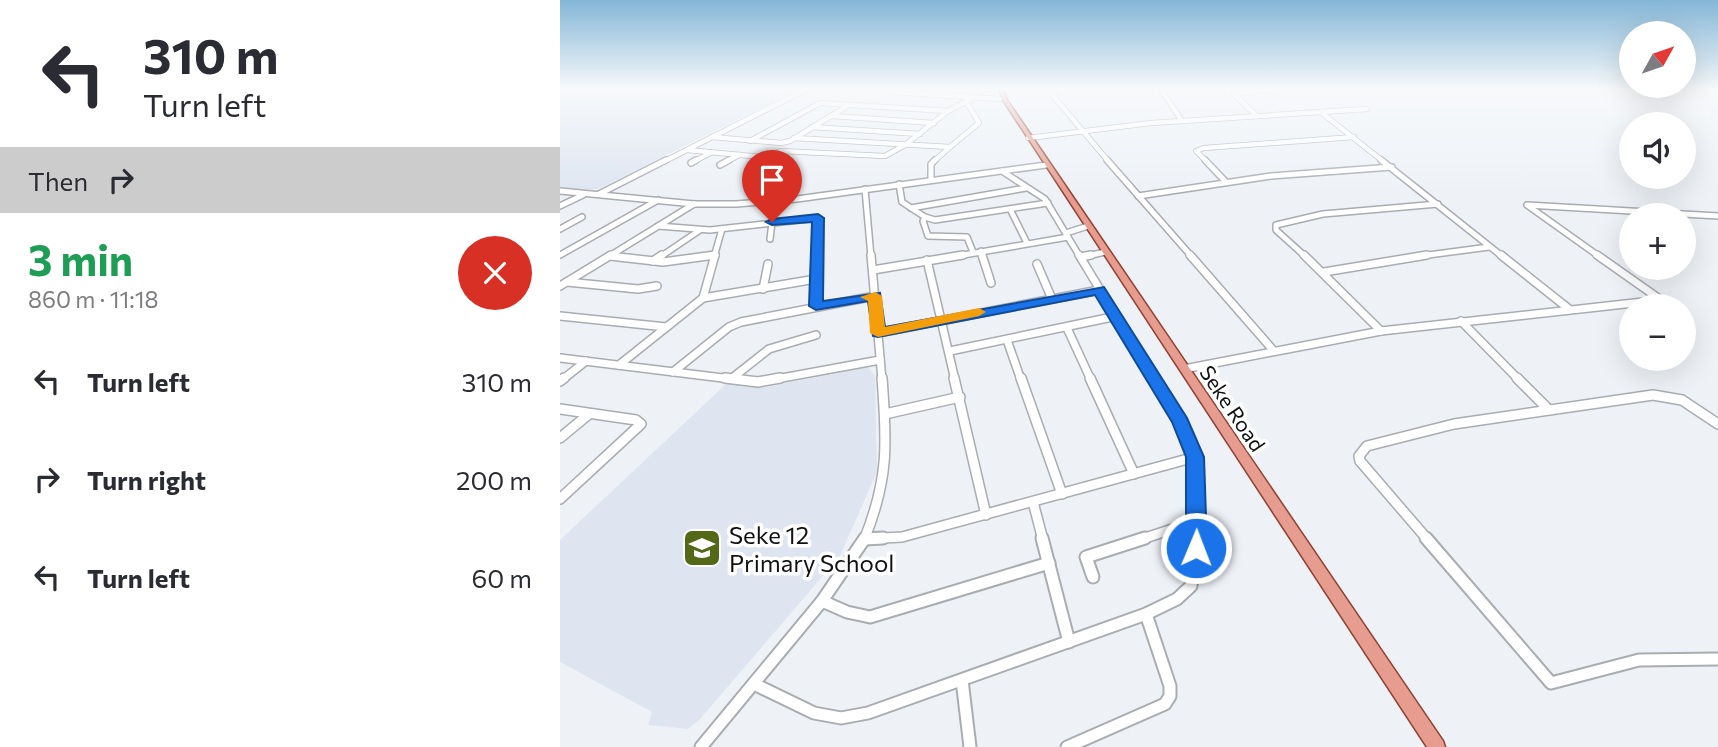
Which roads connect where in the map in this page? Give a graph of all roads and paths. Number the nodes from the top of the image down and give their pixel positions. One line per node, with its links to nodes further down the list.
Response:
1 (741, 123): 14 (street)
2 (783, 123): 17 (street)
3 (819, 123): 10 (street)
4 (933, 123): 12 (street)
5 (979, 123): 19 (street)
6 (1018, 123): 16 (main road, Seke Road)
7 (1075, 123): 11 (street)
8 (1163, 123): 11 (street)
9 (1335, 123): 13 (street)
10 (812, 127): 12 (street); 15 (street)
11 (1082, 131): 16 (street); 36 (street)
12 (919, 134): 18 (street)
13 (1354, 137): 26 (street); 29 (street)
14 (712, 138): 17 (street); 20 (street)
15 (794, 138): 17 (street); 18 (street)
16 (1028, 138): 25 (main road, Seke Road)
17 (750, 141)
18 (905, 145): 19 (street); 22 (street)
19 (950, 147): 28 (street)
20 (687, 150): 21 (street); 35 (street)
21 (710, 153): 22 (street); 23 (street)
22 (739, 155): 24 (street)
23 (691, 163)
24 (720, 165)
25 (1046, 165): 27 (street); 49 (main road, Seke Road)
26 (1392, 167): 29 (street); 40 (street)
27 (1004, 173): 28 (street); 30 (street); 31 (street)
28 (931, 180): 30 (street)
29 (1226, 182): 36 (street)
30 (899, 187): 32 (street); 42 (street)
31 (1026, 188): 38 (street); 42 (street)
32 (865, 189): 39 (street); 68 (street)
33 (560, 191): 34 (street)
34 (586, 194): 35 (street); 41 (street)
35 (597, 195): 37 (street)
36 (1139, 196): 91 (street)
37 (659, 200): 39 (street); 60 (street)
38 (1048, 203): 43 (street); 53 (street)
39 (694, 204): 48 (street)
40 (1438, 205): 56 (street); 69 (street)
41 (560, 206)
42 (911, 208): 46 (street)
43 (1010, 209): 46 (street); 55 (street)
44 (1718, 215): 80 (street)
45 (582, 217): 50 (street)
46 (925, 218): 59 (street)
47 (772, 222): 51 (street); 54 (street); 70 (street)
48 (658, 226): 52 (street); 62 (street)
49 (1088, 226): 53 (street); 58 (main road, Seke Road)
50 (560, 229)
51 (722, 229): 52 (street); 61 (street)
52 (700, 230): 65 (street)
53 (1067, 235): 55 (street); 63 (street)
54 (770, 239)
55 (1027, 243): 57 (street)
56 (1489, 247): 69 (street); 80 (street)
57 (981, 251): 59 (street); 71 (street)
58 (1105, 252): 63 (street); 97 (main road, Seke Road)
59 (973, 253): 64 (street)
60 (560, 255)
61 (715, 255): 65 (street); 77 (street)
62 (610, 256): 65 (street); 72 (street)
63 (1081, 257): 75 (street)
64 (927, 260): 68 (street); 83 (street)
65 (653, 262)
66 (768, 264): 74 (street)
67 (1037, 264): 78 (street)
68 (873, 270): 76 (street)
69 (1324, 272): 87 (street)
70 (816, 279): 74 (street); 79 (street)
71 (991, 283)
72 (563, 284): 73 (street)
73 (657, 286)
74 (764, 289): 77 (street)
75 (1099, 290): 78 (street); 82 (street)
76 (875, 296): 79 (street); 88 (street)
77 (703, 298): 85 (street)
78 (1052, 299): 83 (street)
79 (816, 306): 98 (street)
80 (1569, 309): 84 (street)
81 (560, 316): 85 (street)
82 (1117, 316): 86 (street); 108 (street)
83 (943, 318): 88 (street); 92 (street)
84 (1461, 321): 87 (street); 103 (street)
85 (666, 327): 96 (street)
86 (1067, 328): 90 (street); 109 (street)
87 (1381, 331): 91 (street)
88 (878, 333): 94 (street)
89 (816, 335): 99 (street)
90 (1007, 340): 92 (street); 110 (street)
91 (1273, 350): 97 (street)
92 (950, 351): 101 (street)
93 (560, 358): 95 (street)
94 (880, 360): 99 (street); 105 (street)
95 (586, 361): 96 (street); 100 (street)
96 (619, 365): 98 (street)
97 (1184, 369): 127 (main road, Seke Road)
98 (673, 372): 99 (street)
99 (730, 379)
100 (560, 381)
101 (960, 397): 105 (street); 113 (street)
102 (560, 409): 104 (street)
103 (1548, 409): 106 (street); 121 (street)
104 (589, 414): 107 (street); 111 (street)
105 (885, 414): 115 (street)
106 (1718, 424)
107 (560, 438)
108 (1195, 457): 109 (street); 114 (street)
109 (1134, 474): 110 (street)
110 (1062, 494): 112 (street)
111 (560, 499)
112 (1033, 502): 113 (street); 116 (street)
113 (986, 515): 115 (street)
114 (1197, 521): 117 (street); 119 (street)
115 (865, 539): 118 (street)
116 (1049, 564): 118 (street); 120 (street)
117 (1093, 577)
118 (822, 601): 123 (street)
119 (1146, 614): 120 (street); 126 (street)
120 (1069, 642): 122 (street)
121 (1718, 659)
122 (962, 680): 123 (street); 125 (street)
123 (754, 684): 124 (street)
124 (701, 747)
125 (970, 747)
126 (1067, 747)
127 (1437, 747)

